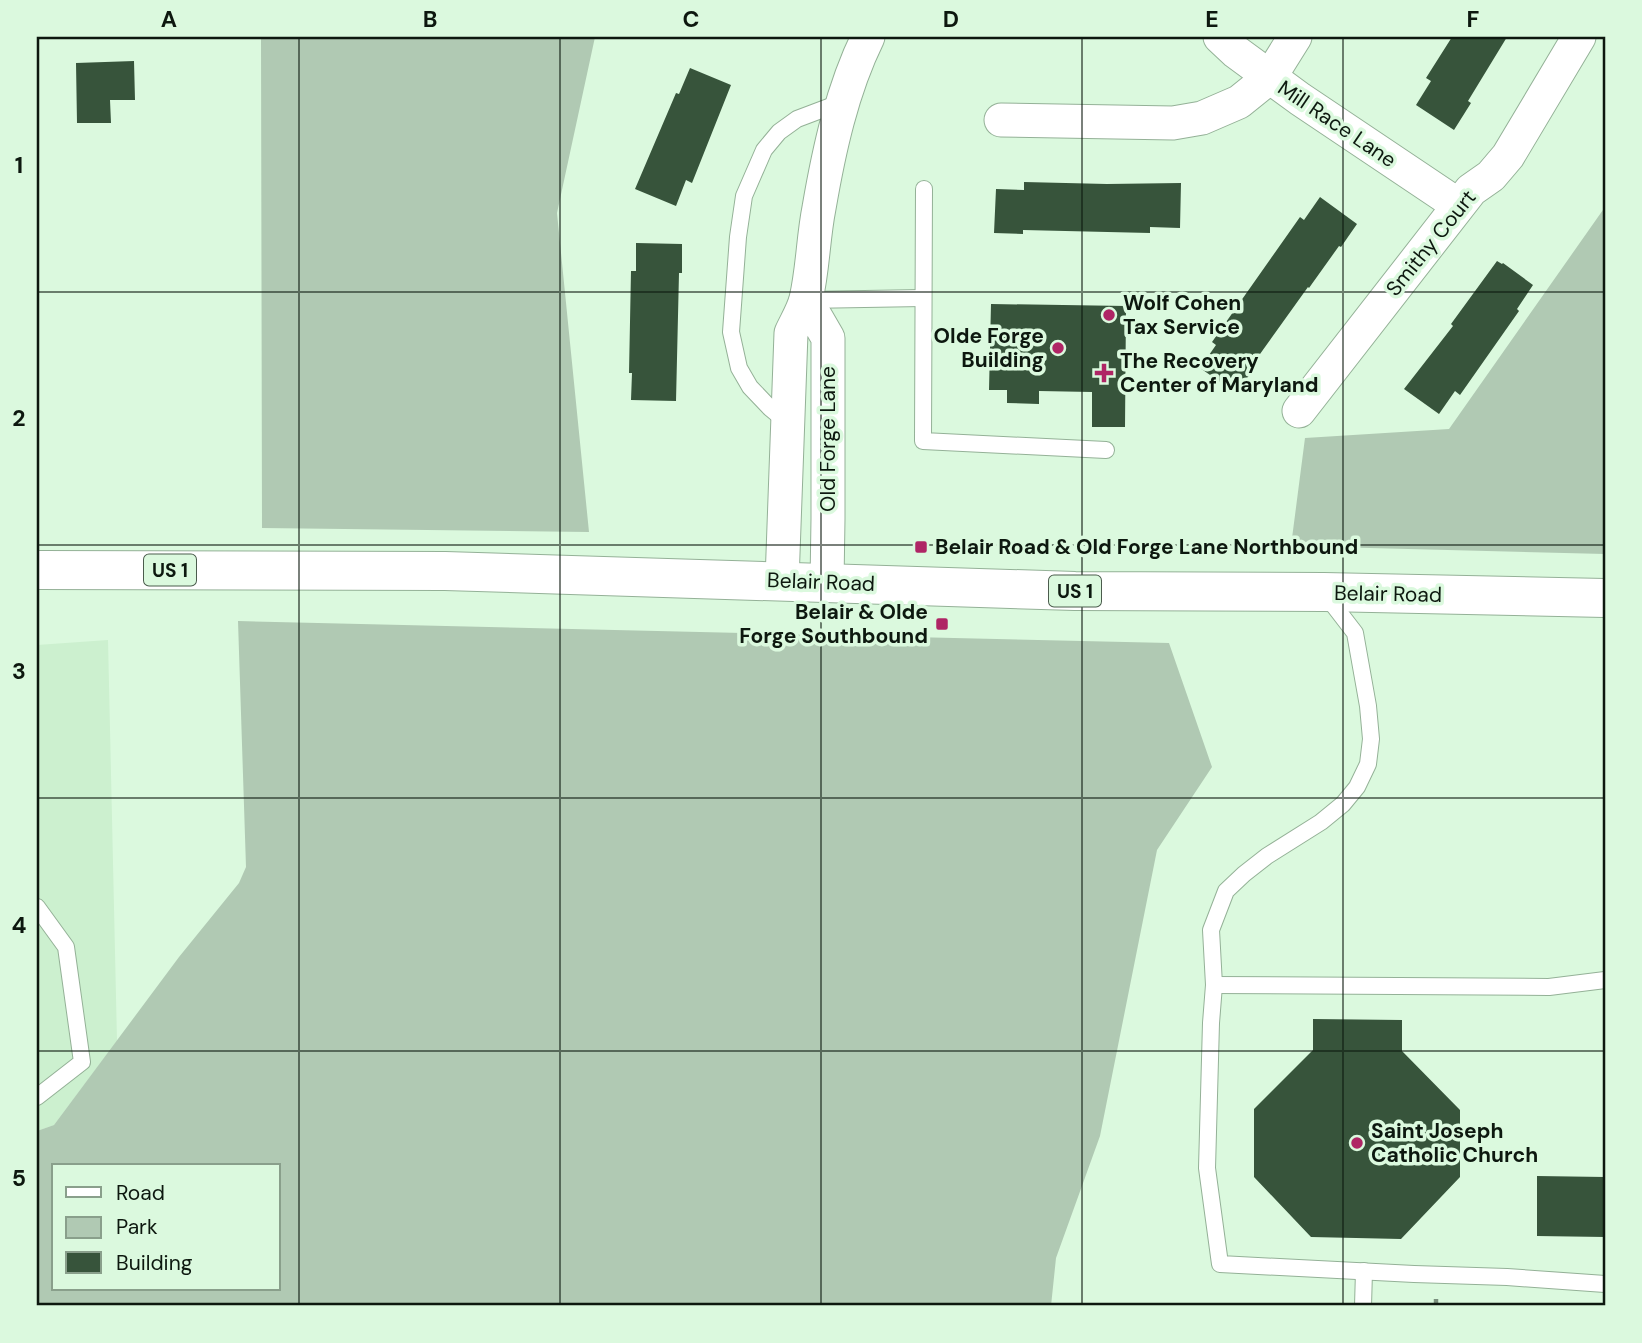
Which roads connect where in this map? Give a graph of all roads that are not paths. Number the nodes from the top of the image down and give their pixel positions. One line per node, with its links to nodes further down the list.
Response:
1 (868, 37): 6 (street, Old Forge Lane)
2 (1220, 37): 5 (street, Mill Race Lane)
3 (1296, 37): 5 (street)
4 (1579, 37): 9 (street, Smithy Court)
5 (1270, 77): 7 (street); 9 (street, Mill Race Lane)
6 (843, 101): 11 (street, Old Forge Lane); 13 (lane)
7 (1000, 120)
8 (924, 189): 10 (lane)
9 (1458, 205): 12 (street, Smithy Court)
10 (923, 298): 11 (lane); 14 (lane)
11 (806, 300): 13 (street, Old Forge Lane); 17 (street, Old Forge Lane)
12 (1299, 411)
13 (789, 423): 16 (street, Old Forge Lane)
14 (1105, 450)
15 (37, 570): 16 (highway, Belair Road / US 1)
16 (782, 581): 17 (highway, Belair Road / US 1)
17 (827, 583): 18 (highway, Belair Road / US 1)
18 (1324, 592): 19 (highway, Belair Road / US 1); 22 (lane)
19 (1605, 598)
20 (37, 907): 23 (lane)
21 (1605, 980): 22 (lane)
22 (1214, 985): 24 (lane)
23 (37, 1097)
24 (1364, 1271): 25 (lane); 26 (lane)
25 (1605, 1284)
26 (1363, 1306)

